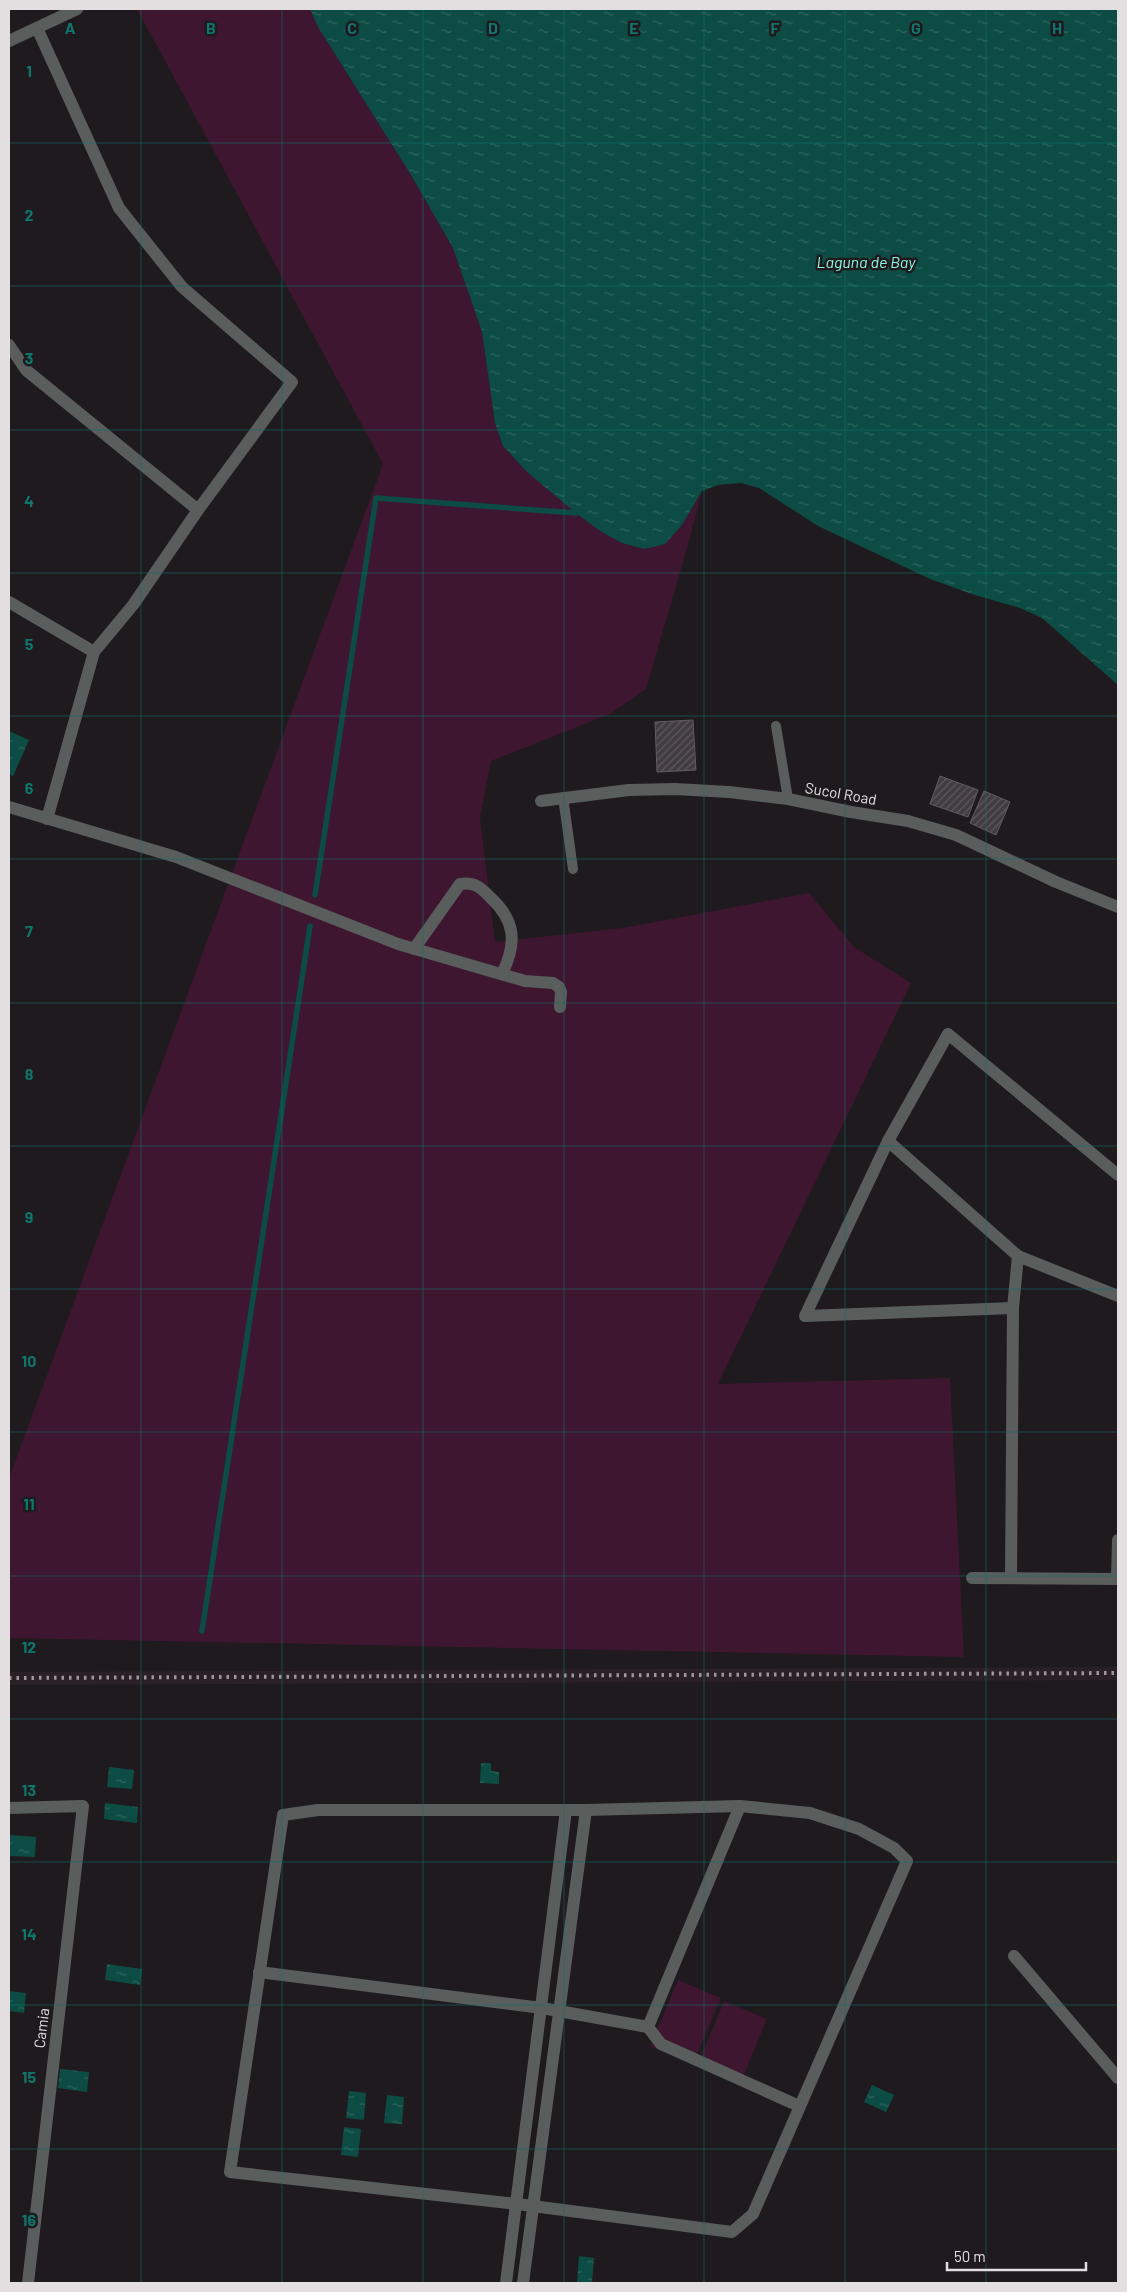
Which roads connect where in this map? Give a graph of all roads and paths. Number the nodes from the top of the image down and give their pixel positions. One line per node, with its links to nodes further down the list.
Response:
1 (77, 9): 2 (street)
2 (37, 28): 3 (street); 5 (street)
3 (9, 41)
4 (9, 345): 5 (street)
5 (198, 510): 7 (street)
6 (9, 602): 7 (street)
7 (94, 652): 13 (street)
8 (776, 726): 10 (lane)
9 (563, 797): 10 (street, Sucol Road); 11 (street, Sucol Road); 14 (lane)
10 (788, 799): 15 (street, Sucol Road)
11 (541, 801)
12 (9, 807): 13 (street)
13 (47, 819): 16 (street)
14 (573, 869)
15 (1118, 907)
16 (414, 949): 17 (street); 17 (street)
17 (502, 974): 18 (street)
18 (560, 1007)
19 (888, 1141): 20 (street); 21 (street); 23 (street)
20 (1118, 1175)
21 (1018, 1256): 22 (street); 23 (street)
22 (1118, 1296)
23 (1013, 1308): 25 (street)
24 (1118, 1540): 27 (street)
25 (1011, 1577): 26 (street); 27 (street)
26 (972, 1578)
27 (1118, 1579)
28 (740, 1806): 31 (street); 36 (street); 38 (street)
29 (9, 1808): 41 (street, Camia)
30 (566, 1810): 31 (street); 33 (street); 34 (street)
31 (586, 1810): 35 (street)
32 (1014, 1956): 37 (street)
33 (258, 1972): 34 (street); 39 (street)
34 (542, 2008): 35 (street); 39 (street)
35 (561, 2011): 36 (street); 40 (street)
36 (648, 2027): 38 (street)
37 (1118, 2078)
38 (799, 2106): 40 (street)
39 (517, 2204): 40 (street); 42 (street)
40 (532, 2206): 43 (street)
41 (28, 2283)
42 (506, 2283)
43 (523, 2283)

